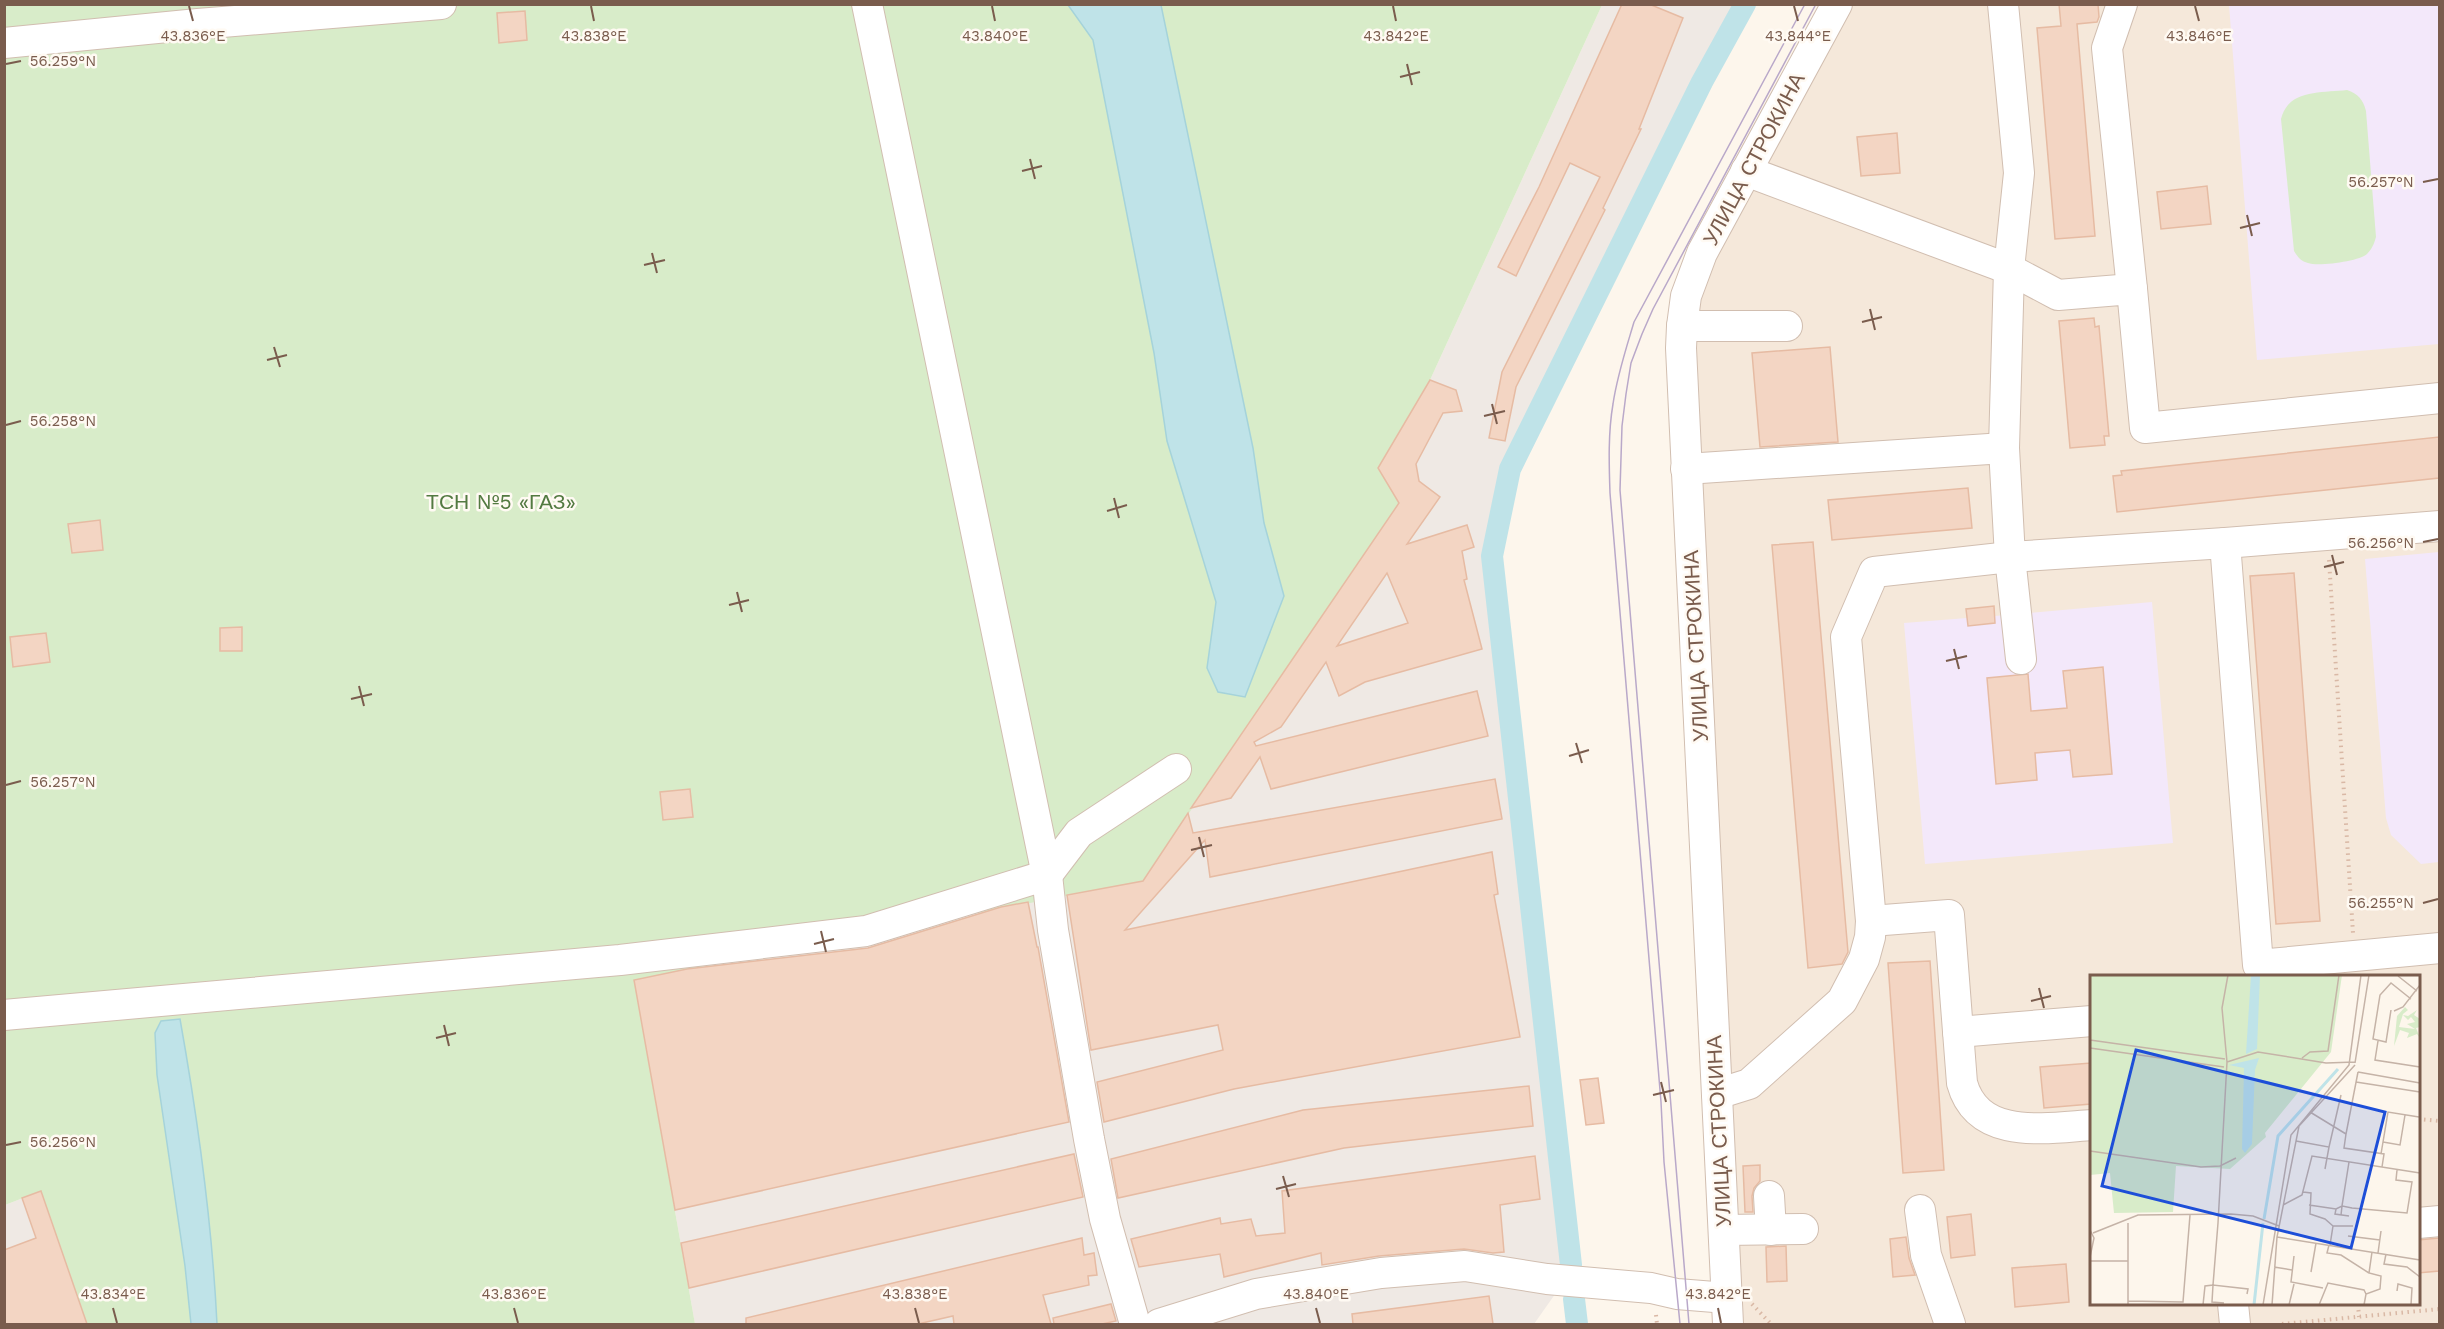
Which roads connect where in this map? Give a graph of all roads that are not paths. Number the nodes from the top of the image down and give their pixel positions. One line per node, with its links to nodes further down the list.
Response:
1 (441, 4): 6 (street)
2 (867, 4): 20 (street)
3 (1837, 4): 7 (street, УЛИЦА СТРОКИНА)
4 (2003, 4): 8 (street)
5 (2122, 4): 9 (street)
6 (4, 44)
7 (1746, 171): 8 (street); 10 (street, УЛИЦА СТРОКИНА)
8 (2009, 269): 9 (street); 13 (street)
9 (2132, 289): 12 (street)
10 (1682, 326): 11 (street); 14 (street, УЛИЦА СТРОКИНА)
11 (1786, 326)
12 (2439, 398)
13 (2004, 448): 14 (street); 17 (street)
14 (1686, 469): 28 (street, УЛИЦА СТРОКИНА)
15 (2439, 526): 16 (street)
16 (2225, 543): 17 (street); 24 (street)
17 (2010, 557): 18 (street); 21 (street)
18 (2021, 659)
19 (1176, 769): 20 (street)
20 (1047, 875): 25 (street); 39 (street)
21 (1871, 921): 27 (street); 28 (street)
22 (2439, 948): 23 (street)
23 (2354, 967): 24 (street)
24 (2255, 973)
25 (4, 1015)
26 (2090, 1021): 27 (street)
27 (1958, 1032): 29 (street)
28 (1717, 1094): 35 (street, УЛИЦА СТРОКИНА)
29 (2090, 1125)
30 (1769, 1196): 36 (street)
31 (1920, 1210): 41 (street)
32 (2439, 1221): 33 (street)
33 (2420, 1223)
34 (1803, 1229): 36 (street)
35 (1724, 1230): 36 (street); 38 (street, УЛИЦА СТРОКИНА)
36 (1771, 1230)
37 (2233, 1305): 42 (street)
38 (1728, 1311): 40 (street)
39 (1135, 1324)
40 (1159, 1324)
41 (1950, 1324)
42 (2235, 1324)

